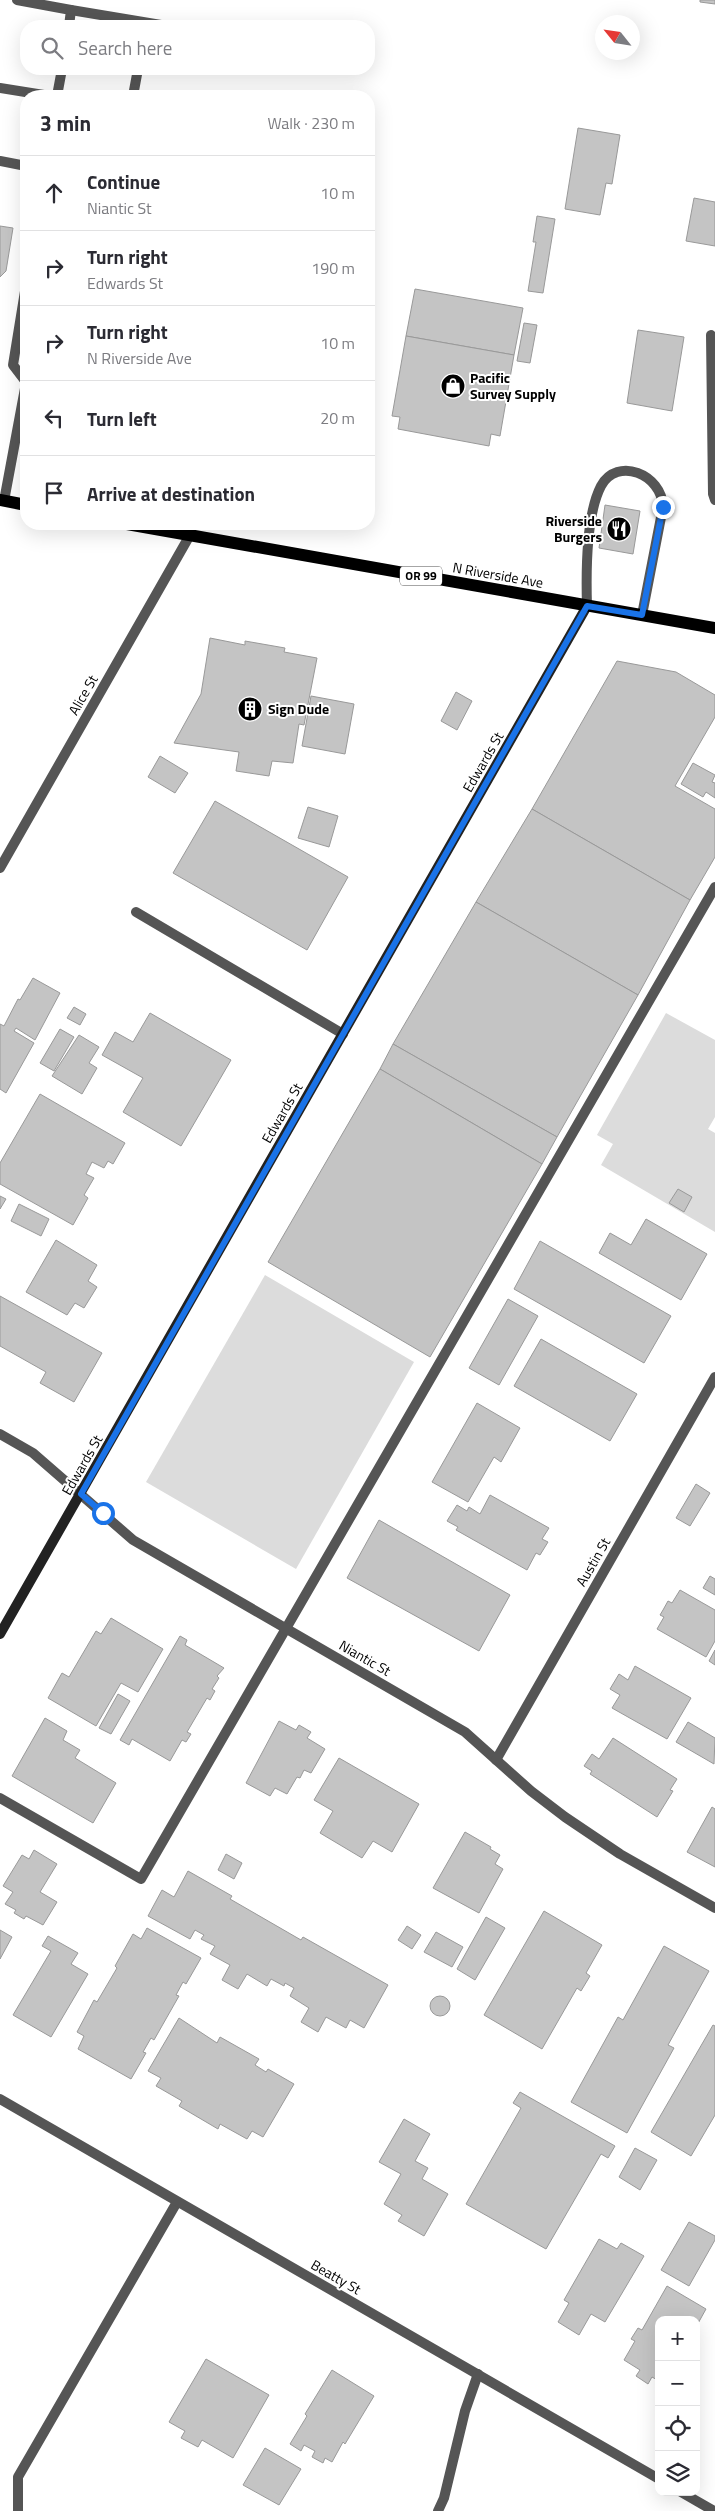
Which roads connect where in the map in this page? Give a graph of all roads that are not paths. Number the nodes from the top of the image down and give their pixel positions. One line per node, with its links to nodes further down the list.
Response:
1 (17, 0): 2 (street)
2 (71, 10): 3 (street); 4 (street)
3 (69, 20)
4 (120, 20)
5 (61, 75): 8 (street)
6 (137, 75): 9 (street)
7 (0, 88): 10 (street)
8 (58, 90)
9 (134, 90)
10 (20, 91)
11 (0, 161): 12 (street)
12 (20, 165)
13 (20, 322): 15 (street)
14 (711, 335): 17 (street)
15 (20, 375)
16 (20, 412): 18 (street)
17 (715, 500)
18 (2, 501): 19 (main road)
19 (20, 504)
20 (161, 530): 21 (main road, N Riverside Ave / OR 99)
21 (190, 535): 22 (main road, N Riverside Ave / OR 99); 25 (street, Alice St)
22 (587, 606): 23 (main road, N Riverside Ave / OR 99); 23 (street); 28 (street, Edwards St)
23 (642, 615): 24 (main road, N Riverside Ave / OR 99)
24 (715, 628)
25 (0, 868)
26 (715, 887): 32 (street)
27 (136, 912): 28 (street)
28 (343, 1034): 31 (street, Edwards St)
29 (715, 1377): 34 (street, Austin St)
30 (0, 1434): 31 (street, Niantic St)
31 (81, 1494): 32 (street, Niantic St); 33 (street, Edwards St)
32 (286, 1628): 34 (street, Niantic St); 35 (street)
33 (0, 1634)
34 (496, 1760): 36 (street, Niantic St)
35 (0, 1798)
36 (715, 1908)
37 (0, 2099): 38 (street, Beatty St)
38 (176, 2202): 39 (street, Beatty St); 42 (street)
39 (478, 2374): 40 (street, Beatty St); 43 (street)
40 (655, 2477)
41 (688, 2496): 44 (street)
42 (18, 2511)
43 (438, 2511)
44 (714, 2511)

